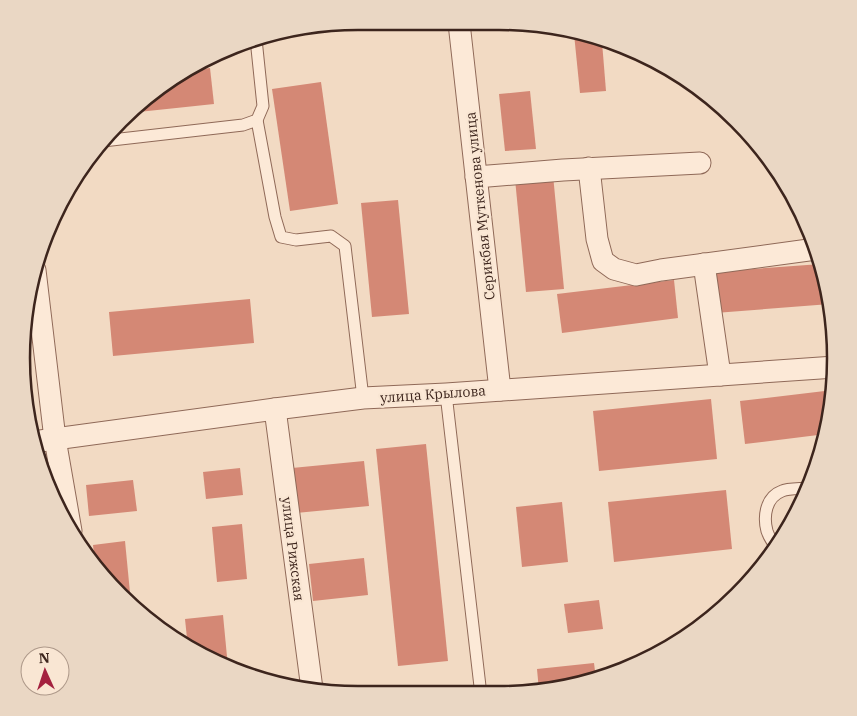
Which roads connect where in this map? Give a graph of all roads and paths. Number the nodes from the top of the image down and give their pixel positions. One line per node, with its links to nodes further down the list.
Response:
1 (460, 30): 7 (street, Серикбая Муткенова улица)
2 (257, 46): 3 (lane)
3 (257, 120): 4 (lane); 15 (lane)
4 (113, 140)
5 (700, 163): 6 (street)
6 (589, 168): 7 (street); 9 (street)
7 (476, 177): 13 (street, Серикбая Муткенова улица)
8 (809, 250): 9 (street)
9 (704, 264): 12 (street)
10 (37, 289): 17 (street)
11 (827, 368): 12 (street, улица Крылова)
12 (720, 375): 13 (street, улица Крылова)
13 (500, 390): 14 (street, улица Крылова)
14 (446, 394): 15 (street, улица Крылова); 23 (lane)
15 (364, 398): 16 (street, улица Крылова)
16 (275, 409): 17 (street, улица Крылова); 22 (street, улица Рижская)
17 (56, 439): 18 (street, улица Крылова); 20 (street)
18 (41, 441)
19 (800, 489): 21 (lane)
20 (67, 509)
21 (772, 540)
22 (311, 682)
23 (480, 686)

